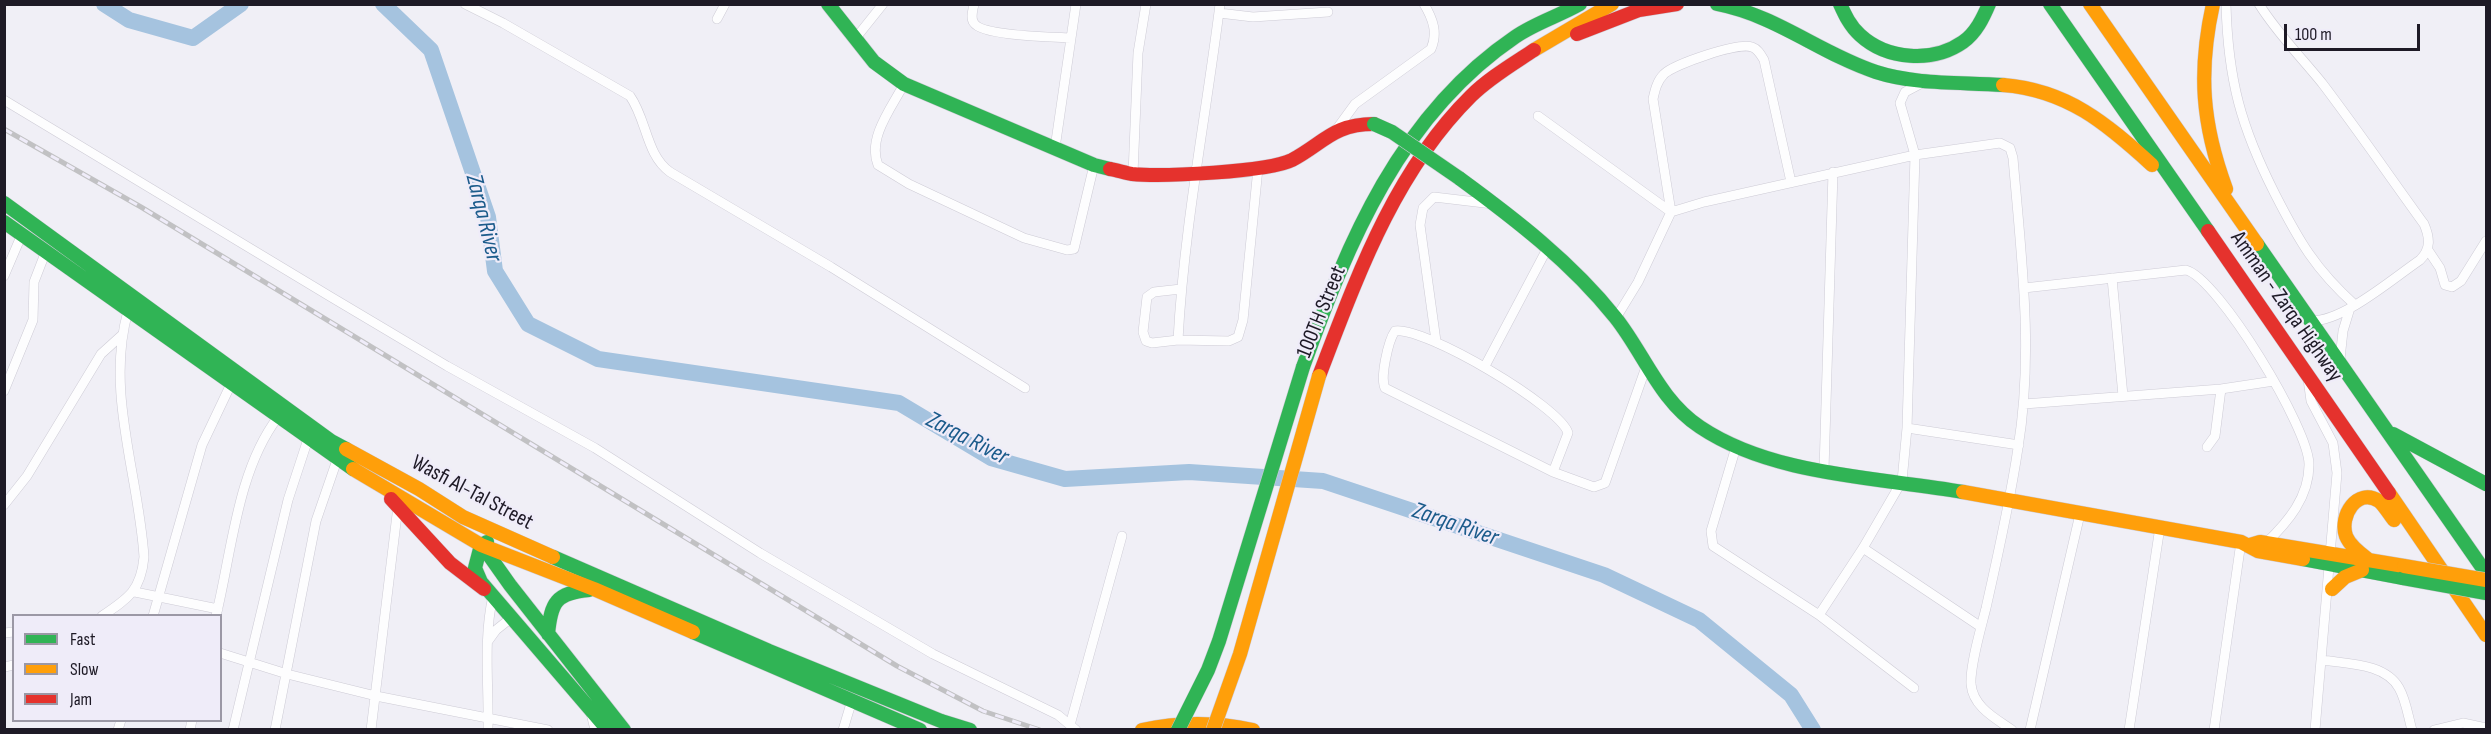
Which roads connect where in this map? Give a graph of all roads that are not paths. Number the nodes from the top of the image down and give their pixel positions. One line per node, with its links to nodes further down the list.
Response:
1 (465, 4): 69 (street)
2 (725, 4): 23 (street)
3 (828, 4): 26 (main road)
4 (883, 4): 26 (street)
5 (974, 4): 25 (street)
6 (1076, 4): 25 (street)
7 (1146, 4): 39 (street)
8 (1424, 4): 32 (street)
9 (1555, 4): 24 (main road)
10 (1580, 4): 24 (main road, 100TH Street)
11 (1612, 4): 27 (main road, 100TH Street)
12 (1677, 4): 27 (main road)
13 (1717, 4): 28 (main road)
14 (1840, 4): 15 (main road)
15 (1989, 4)
16 (2050, 4): 41 (main road, Amman - Zarqa Highway)
17 (2090, 4): 45 (main road, Amman - Zarqa Highway)
18 (2213, 4): 45 (main road)
19 (2226, 4): 56 (street)
20 (2259, 4): 50 (street)
21 (1220, 9): 22 (street); 38 (street)
22 (1328, 12)
23 (717, 19)
24 (1523, 32): 145 (main road, 100TH Street, bridge)
25 (1071, 38): 33 (street)
26 (855, 39): 29 (main road)
27 (1539, 47): 146 (main road, 100TH Street, bridge)
28 (1926, 80): 34 (street); 41 (main road)
29 (904, 84): 33 (main road); 35 (street)
30 (4, 100): 131 (street)
31 (1538, 116): 44 (street)
32 (1336, 130): 36 (main road); 43 (main road, bridge)
33 (1055, 148): 35 (main road)
34 (1915, 155): 37 (street); 54 (street); 75 (street)
35 (1094, 165): 39 (main road)
36 (1258, 168): 38 (main road); 61 (street)
37 (1833, 172): 40 (street); 82 (street)
38 (1194, 173): 39 (main road); 55 (street)
39 (1133, 174)
40 (1791, 182): 44 (street); 44 (street)
41 (2175, 186): 66 (main road, Amman - Zarqa Highway)
42 (4, 203): 92 (main road, Wasfi Al-Tal Street)
43 (1496, 204): 49 (main road); 62 (street)
44 (1671, 212): 58 (street)
45 (2237, 216): 59 (main road, Amman - Zarqa Highway)
46 (4, 222): 47 (main road, Wasfi Al-Tal Street)
47 (22, 234): 51 (main road, Wasfi Al-Tal Street); 52 (street)
48 (2487, 241): 50 (street)
49 (1548, 247): 58 (main road); 64 (street)
50 (2428, 250): 56 (street)
51 (46, 251): 57 (main road, Wasfi Al-Tal Street); 71 (street)
52 (4, 276)
53 (2112, 278): 54 (street); 67 (street); 72 (street)
54 (2024, 288): 73 (street)
55 (1181, 289): 61 (street); 61 (street)
56 (2352, 307): 59 (street); 63 (street)
57 (128, 311): 60 (street); 68 (main road, Wasfi Al-Tal Street)
58 (1616, 318): 65 (main road)
59 (2310, 321): 63 (main road, Amman - Zarqa Highway)
60 (122, 335): 88 (street); 108 (street)
61 (1178, 340)
62 (1436, 341): 64 (street); 83 (street)
63 (2340, 363): 76 (main road, Amman - Zarqa Highway)
64 (1485, 366): 83 (street)
65 (1646, 367): 79 (main road); 83 (street)
66 (2308, 374): 100 (main road, Amman - Zarqa Highway); 101 (street)
67 (2274, 381): 70 (street); 96 (street)
68 (231, 384): 74 (main road, Wasfi Al-Tal Street); 111 (street)
69 (1025, 388)
70 (2221, 388): 72 (street); 80 (street)
71 (4, 391)
72 (2123, 396): 73 (street)
73 (2024, 404): 78 (street)
74 (278, 417): 77 (main road, Wasfi Al-Tal Street); 113 (street)
75 (1907, 428): 78 (street); 84 (street)
76 (2390, 433): 85 (main road); 104 (main road, Amman - Zarqa Highway)
77 (308, 439): 81 (main road, Wasfi Al-Tal Street); 124 (street)
78 (2019, 445): 87 (street)
79 (1736, 447): 82 (main road); 116 (street)
80 (2207, 447)
81 (337, 460): 86 (main road, Wasfi Al-Tal Street); 125 (street)
82 (1824, 470): 84 (main road)
83 (1553, 472)
84 (1902, 481): 87 (main road); 99 (street)
85 (2487, 484)
86 (383, 490): 89 (main road); 97 (main road, Wasfi Al-Tal Street)
87 (2010, 500): 90 (main road); 118 (street)
88 (4, 505)
89 (398, 506): 110 (main road); 127 (street)
90 (2080, 514): 93 (main road); 149 (street)
91 (2345, 514): 100 (main road); 101 (street); 102 (main road)
92 (463, 517): 94 (main road, Wasfi Al-Tal Street); 97 (main road)
93 (2160, 527): 98 (main road); 150 (street)
94 (503, 535): 97 (main road); 143 (main road, Wasfi Al-Tal Street)
95 (1122, 536): 131 (street)
96 (2266, 543): 98 (main road); 101 (main road)
97 (481, 544): 106 (main road, Wasfi Al-Tal Street); 110 (main road); 119 (main road)
98 (2246, 544): 101 (main road); 151 (street)
99 (1863, 548): 116 (street); 118 (street)
100 (2432, 557): 120 (main road, Amman - Zarqa Highway)
101 (2332, 559): 102 (main road); 107 (street); 112 (street)
102 (2365, 565): 103 (main road); 107 (main road)
103 (2404, 572): 105 (main road, bridge); 109 (main road, bridge)
104 (2487, 573)
105 (2487, 580)
106 (594, 589): 119 (main road); 128 (main road, Wasfi Al-Tal Street)
107 (2332, 589): 112 (street)
108 (135, 592): 111 (street); 114 (street)
109 (2487, 593)
110 (491, 594): 117 (main road); 121 (street)
111 (159, 596): 113 (street); 115 (street)
112 (2326, 607): 123 (street)
113 (217, 612)
114 (103, 614)
115 (153, 614)
116 (1819, 615): 126 (street)
117 (511, 618): 121 (street); 129 (main road)
118 (1981, 627): 148 (street)
119 (548, 634): 140 (main road)
120 (2487, 635)
121 (488, 641): 130 (street)
122 (222, 654): 124 (street)
123 (2322, 660): 152 (street); 153 (street)
124 (251, 662): 125 (street); 133 (street)
125 (287, 674): 127 (street); 134 (street)
126 (1914, 688)
127 (376, 696): 130 (street); 135 (street)
128 (852, 700): 141 (street); 142 (main road, Wasfi Al-Tal Street)
129 (590, 708): 138 (street); 139 (main road)
130 (489, 717): 136 (street); 137 (street)
131 (1073, 727)
132 (2487, 728): 154 (street)
133 (233, 729)
134 (275, 729)
135 (371, 729)
136 (488, 729)
137 (548, 729)
138 (595, 729)
139 (608, 729)
140 (624, 729)
141 (843, 729)
142 (920, 729)
143 (970, 729)
144 (1142, 729): 147 (main road)
145 (1178, 729)
146 (1213, 729)
147 (1253, 729)
148 (2012, 729)
149 (2030, 729)
150 (2129, 729)
151 (2214, 729)
152 (2315, 729)
153 (2412, 729)
154 (2434, 729)

